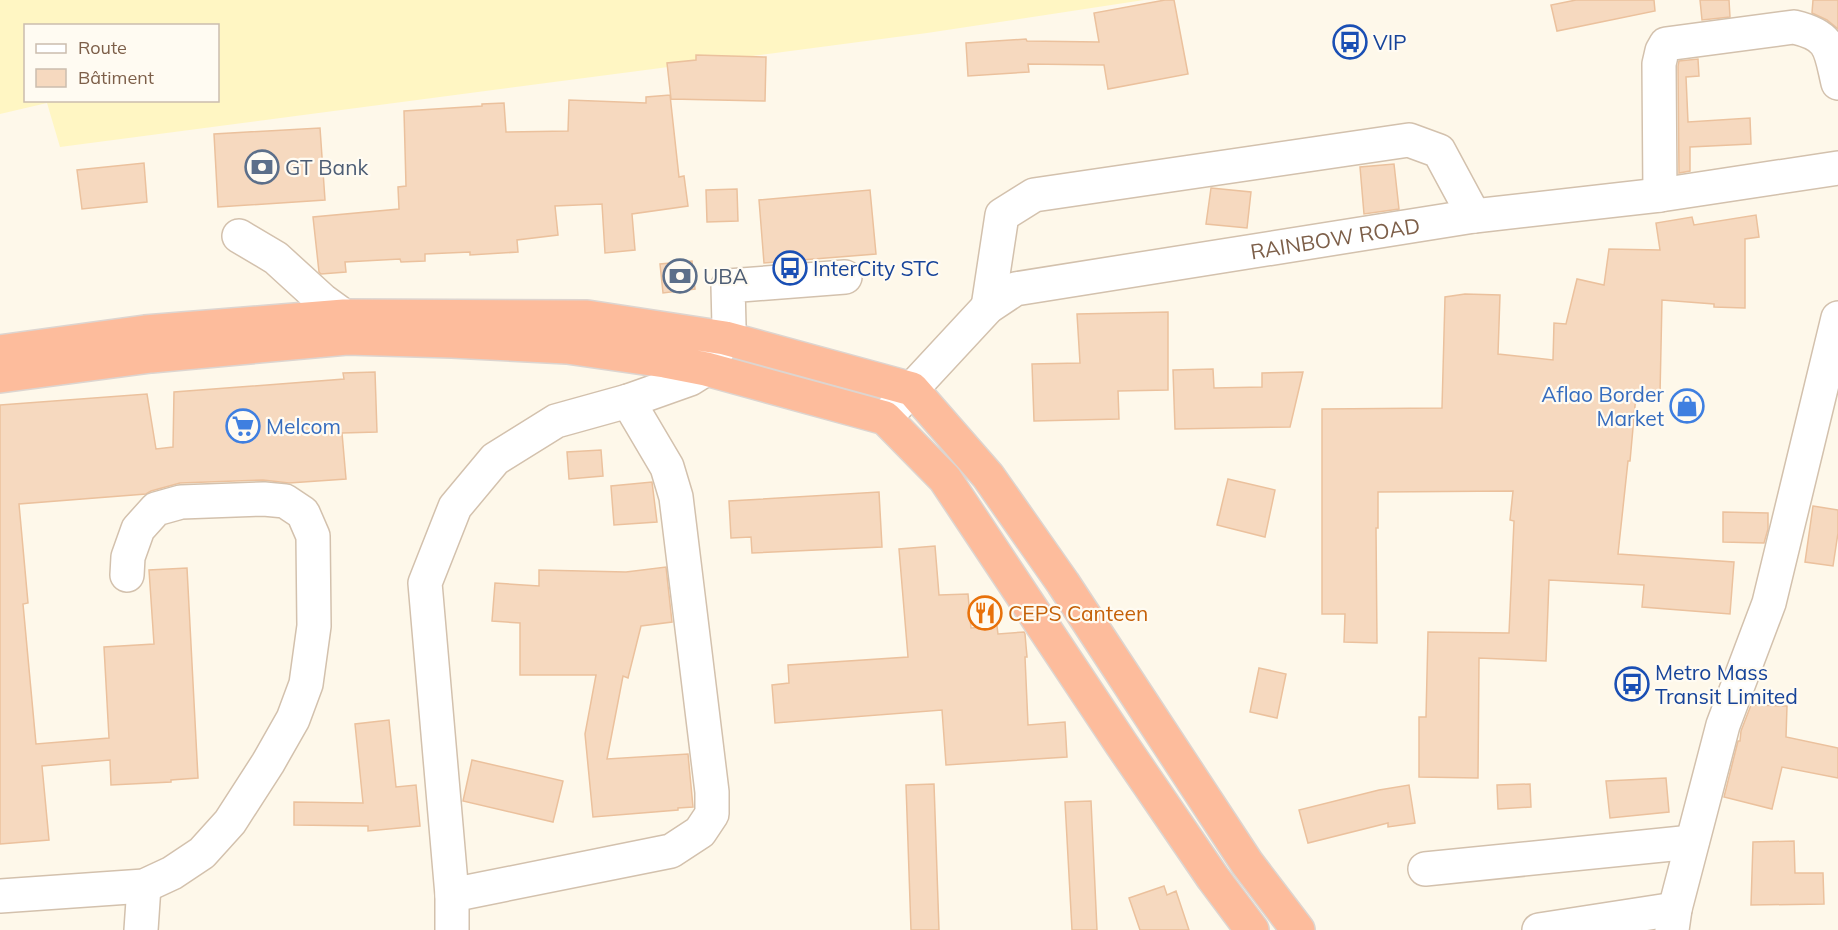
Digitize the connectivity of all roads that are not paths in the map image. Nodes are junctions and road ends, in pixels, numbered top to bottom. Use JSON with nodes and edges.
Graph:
{"nodes":[{"id":1,"x":1838,"y":83,"type":"edge"},
{"id":2,"x":1838,"y":168,"type":"edge"},
{"id":3,"x":1660,"y":195,"type":"junction"},
{"id":4,"x":1474,"y":216,"type":"junction"},
{"id":5,"x":239,"y":236,"type":"dead end"},
{"id":6,"x":845,"y":277,"type":"dead end"},
{"id":7,"x":988,"y":307,"type":"junction"},
{"id":8,"x":344,"y":316,"type":"junction"},
{"id":9,"x":1838,"y":318,"type":"edge"},
{"id":10,"x":725,"y":338,"type":"junction"},
{"id":11,"x":0,"y":352,"type":"edge"},
{"id":12,"x":706,"y":369,"type":"junction"},
{"id":13,"x":0,"y":376,"type":"edge"},
{"id":14,"x":912,"y":389,"type":"junction"},
{"id":15,"x":628,"y":401,"type":"junction"},
{"id":16,"x":885,"y":418,"type":"junction"},
{"id":17,"x":127,"y":575,"type":"dead end"},
{"id":18,"x":1692,"y":842,"type":"junction"},
{"id":19,"x":1425,"y":869,"type":"dead end"},
{"id":20,"x":144,"y":886,"type":"junction"},
{"id":21,"x":452,"y":895,"type":"junction"},
{"id":22,"x":0,"y":896,"type":"edge"},
{"id":23,"x":1674,"y":920,"type":"edge"},
{"id":24,"x":141,"y":930,"type":"edge"},
{"id":25,"x":452,"y":930,"type":"edge"},
{"id":26,"x":1252,"y":930,"type":"edge"},
{"id":27,"x":1298,"y":930,"type":"edge"},
{"id":28,"x":1539,"y":930,"type":"edge"}],
"edges":[{"from":1,"to":3,"type":"street"},
{"from":2,"to":3,"type":"street","name":"RAINBOW ROAD"},
{"from":3,"to":4,"type":"street","name":"RAINBOW ROAD"},
{"from":4,"to":7,"type":"street","name":"RAINBOW ROAD"},
{"from":4,"to":7,"type":"street"},
{"from":5,"to":8,"type":"street"},
{"from":6,"to":10,"type":"street"},
{"from":7,"to":14,"type":"street","name":"RAINBOW ROAD"},
{"from":8,"to":10,"type":"highway"},
{"from":8,"to":11,"type":"highway"},
{"from":9,"to":18,"type":"street"},
{"from":10,"to":12,"type":"street"},
{"from":10,"to":14,"type":"highway"},
{"from":12,"to":13,"type":"highway"},
{"from":12,"to":15,"type":"street"},
{"from":12,"to":16,"type":"highway"},
{"from":14,"to":16,"type":"street","name":"RAINBOW ROAD"},
{"from":14,"to":27,"type":"highway"},
{"from":15,"to":21,"type":"street"},
{"from":15,"to":21,"type":"street"},
{"from":16,"to":26,"type":"highway"},
{"from":17,"to":20,"type":"street"},
{"from":18,"to":19,"type":"street"},
{"from":18,"to":23,"type":"street"},
{"from":20,"to":22,"type":"street"},
{"from":20,"to":24,"type":"street"},
{"from":21,"to":25,"type":"street"},
{"from":23,"to":28,"type":"street"}]}
